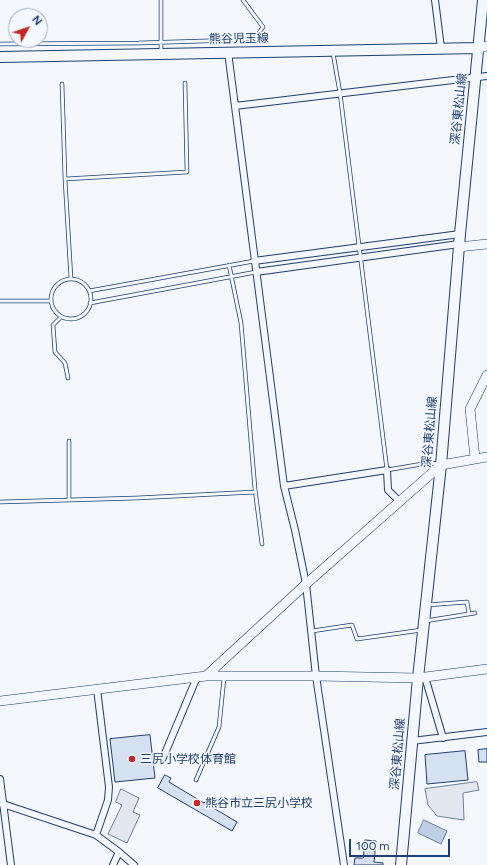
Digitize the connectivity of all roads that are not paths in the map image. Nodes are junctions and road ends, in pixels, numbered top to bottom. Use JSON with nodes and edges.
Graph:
{"nodes":[{"id":1,"x":161,"y":0,"type":"edge"},
{"id":2,"x":243,"y":0,"type":"edge"},
{"id":3,"x":435,"y":0,"type":"edge"},
{"id":4,"x":483,"y":0,"type":"edge"},
{"id":5,"x":161,"y":42,"type":"junction"},
{"id":6,"x":0,"y":44,"type":"edge"},
{"id":7,"x":482,"y":47,"type":"edge"},
{"id":8,"x":441,"y":48,"type":"junction"},
{"id":9,"x":333,"y":50,"type":"junction"},
{"id":10,"x":228,"y":52,"type":"junction"},
{"id":11,"x":161,"y":53,"type":"junction"},
{"id":12,"x":0,"y":57,"type":"edge"},
{"id":13,"x":487,"y":76,"type":"edge"},
{"id":14,"x":475,"y":77,"type":"junction"},
{"id":15,"x":185,"y":83,"type":"dead end"},
{"id":16,"x":62,"y":84,"type":"dead end"},
{"id":17,"x":340,"y":93,"type":"junction"},
{"id":18,"x":235,"y":106,"type":"junction"},
{"id":19,"x":64,"y":179,"type":"junction"},
{"id":20,"x":459,"y":242,"type":"junction"},
{"id":21,"x":487,"y":244,"type":"edge"},
{"id":22,"x":358,"y":248,"type":"junction"},
{"id":23,"x":360,"y":258,"type":"junction"},
{"id":24,"x":254,"y":261,"type":"junction"},
{"id":25,"x":228,"y":265,"type":"junction"},
{"id":26,"x":256,"y":272,"type":"junction"},
{"id":27,"x":231,"y":276,"type":"junction"},
{"id":28,"x":71,"y":279,"type":"junction"},
{"id":29,"x":88,"y":290,"type":"junction"},
{"id":30,"x":0,"y":301,"type":"edge"},
{"id":31,"x":51,"y":301,"type":"junction"},
{"id":32,"x":90,"y":303,"type":"junction"},
{"id":33,"x":61,"y":317,"type":"junction"},
{"id":34,"x":487,"y":375,"type":"edge"},
{"id":35,"x":68,"y":378,"type":"dead end"},
{"id":36,"x":69,"y":442,"type":"dead end"},
{"id":37,"x":487,"y":457,"type":"edge"},
{"id":38,"x":476,"y":458,"type":"junction"},
{"id":39,"x":441,"y":465,"type":"junction"},
{"id":40,"x":387,"y":470,"type":"junction"},
{"id":41,"x":284,"y":486,"type":"junction"},
{"id":42,"x":256,"y":492,"type":"junction"},
{"id":43,"x":69,"y":500,"type":"junction"},
{"id":44,"x":0,"y":502,"type":"edge"},
{"id":45,"x":400,"y":502,"type":"junction"},
{"id":46,"x":262,"y":544,"type":"dead end"},
{"id":47,"x":306,"y":584,"type":"junction"},
{"id":48,"x":426,"y":605,"type":"junction"},
{"id":49,"x":475,"y":613,"type":"dead end"},
{"id":50,"x":469,"y":614,"type":"junction"},
{"id":51,"x":424,"y":626,"type":"junction"},
{"id":52,"x":312,"y":631,"type":"junction"},
{"id":53,"x":487,"y":669,"type":"edge"},
{"id":54,"x":225,"y":676,"type":"junction"},
{"id":55,"x":316,"y":676,"type":"junction"},
{"id":56,"x":202,"y":677,"type":"junction"},
{"id":57,"x":422,"y":678,"type":"junction"},
{"id":58,"x":97,"y":689,"type":"junction"},
{"id":59,"x":0,"y":701,"type":"edge"},
{"id":60,"x":487,"y":732,"type":"edge"},
{"id":61,"x":443,"y":738,"type":"junction"},
{"id":62,"x":412,"y":741,"type":"junction"},
{"id":63,"x":163,"y":758,"type":"dead end"},
{"id":64,"x":0,"y":779,"type":"edge"},
{"id":65,"x":196,"y":780,"type":"dead end"},
{"id":66,"x":2,"y":804,"type":"edge"},
{"id":67,"x":96,"y":835,"type":"junction"},
{"id":68,"x":119,"y":852,"type":"junction"},
{"id":69,"x":11,"y":865,"type":"edge"},
{"id":70,"x":113,"y":865,"type":"edge"},
{"id":71,"x":134,"y":865,"type":"edge"},
{"id":72,"x":344,"y":865,"type":"edge"},
{"id":73,"x":401,"y":865,"type":"edge"}],
"edges":[{"from":1,"to":5,"type":"lane"},
{"from":2,"to":5,"type":"lane"},
{"from":3,"to":8,"type":"street"},
{"from":4,"to":7,"type":"main road","name":"深谷東松山線"},
{"from":5,"to":6,"type":"lane"},
{"from":5,"to":11,"type":"lane"},
{"from":7,"to":8,"type":"main road","name":"熊谷児玉線"},
{"from":7,"to":14,"type":"main road","name":"深谷東松山線"},
{"from":8,"to":9,"type":"main road","name":"熊谷児玉線"},
{"from":9,"to":10,"type":"main road","name":"熊谷児玉線"},
{"from":9,"to":17,"type":"lane"},
{"from":10,"to":11,"type":"main road","name":"熊谷児玉線"},
{"from":10,"to":18,"type":"street"},
{"from":11,"to":12,"type":"main road","name":"熊谷児玉線"},
{"from":13,"to":14,"type":"street"},
{"from":14,"to":17,"type":"street"},
{"from":14,"to":20,"type":"main road","name":"深谷東松山線"},
{"from":15,"to":19,"type":"lane"},
{"from":16,"to":19,"type":"lane"},
{"from":17,"to":18,"type":"street"},
{"from":17,"to":22,"type":"lane"},
{"from":18,"to":24,"type":"street"},
{"from":19,"to":28,"type":"lane"},
{"from":20,"to":21,"type":"street"},
{"from":20,"to":22,"type":"street"},
{"from":20,"to":23,"type":"street"},
{"from":20,"to":39,"type":"main road","name":"深谷東松山線"},
{"from":22,"to":23,"type":"lane"},
{"from":22,"to":24,"type":"street"},
{"from":23,"to":26,"type":"street"},
{"from":23,"to":40,"type":"lane"},
{"from":24,"to":25,"type":"lane"},
{"from":24,"to":26,"type":"street"},
{"from":25,"to":27,"type":"lane"},
{"from":25,"to":29,"type":"lane"},
{"from":26,"to":27,"type":"lane"},
{"from":26,"to":41,"type":"street"},
{"from":27,"to":32,"type":"lane"},
{"from":27,"to":42,"type":"lane"},
{"from":28,"to":29,"type":"lane"},
{"from":28,"to":31,"type":"lane"},
{"from":29,"to":32,"type":"lane"},
{"from":30,"to":31,"type":"lane"},
{"from":31,"to":33,"type":"lane"},
{"from":32,"to":33,"type":"lane"},
{"from":33,"to":35,"type":"lane"},
{"from":34,"to":38,"type":"street"},
{"from":36,"to":43,"type":"lane"},
{"from":37,"to":38,"type":"street"},
{"from":38,"to":39,"type":"street"},
{"from":39,"to":40,"type":"lane"},
{"from":39,"to":45,"type":"street"},
{"from":39,"to":48,"type":"main road","name":"深谷東松山線"},
{"from":40,"to":41,"type":"street"},
{"from":40,"to":45,"type":"street"},
{"from":41,"to":47,"type":"street"},
{"from":42,"to":43,"type":"lane"},
{"from":42,"to":46,"type":"lane"},
{"from":43,"to":44,"type":"lane"},
{"from":45,"to":47,"type":"street"},
{"from":47,"to":52,"type":"street"},
{"from":47,"to":56,"type":"street"},
{"from":48,"to":50,"type":"lane"},
{"from":48,"to":51,"type":"main road","name":"深谷東松山線"},
{"from":49,"to":50,"type":"lane"},
{"from":50,"to":51,"type":"lane"},
{"from":51,"to":52,"type":"lane"},
{"from":51,"to":57,"type":"main road","name":"深谷東松山線"},
{"from":52,"to":55,"type":"street"},
{"from":53,"to":57,"type":"street"},
{"from":54,"to":55,"type":"street"},
{"from":54,"to":56,"type":"street"},
{"from":54,"to":65,"type":"lane"},
{"from":55,"to":57,"type":"street"},
{"from":55,"to":72,"type":"street"},
{"from":56,"to":58,"type":"street"},
{"from":56,"to":63,"type":"street"},
{"from":57,"to":61,"type":"street"},
{"from":57,"to":62,"type":"main road","name":"深谷東松山線"},
{"from":58,"to":59,"type":"street"},
{"from":58,"to":67,"type":"street"},
{"from":60,"to":61,"type":"street"},
{"from":61,"to":62,"type":"street"},
{"from":62,"to":73,"type":"main road","name":"深谷東松山線"},
{"from":64,"to":66,"type":"street"},
{"from":66,"to":67,"type":"street"},
{"from":66,"to":69,"type":"street"},
{"from":67,"to":68,"type":"street"},
{"from":68,"to":70,"type":"street"},
{"from":68,"to":71,"type":"street"}]}
